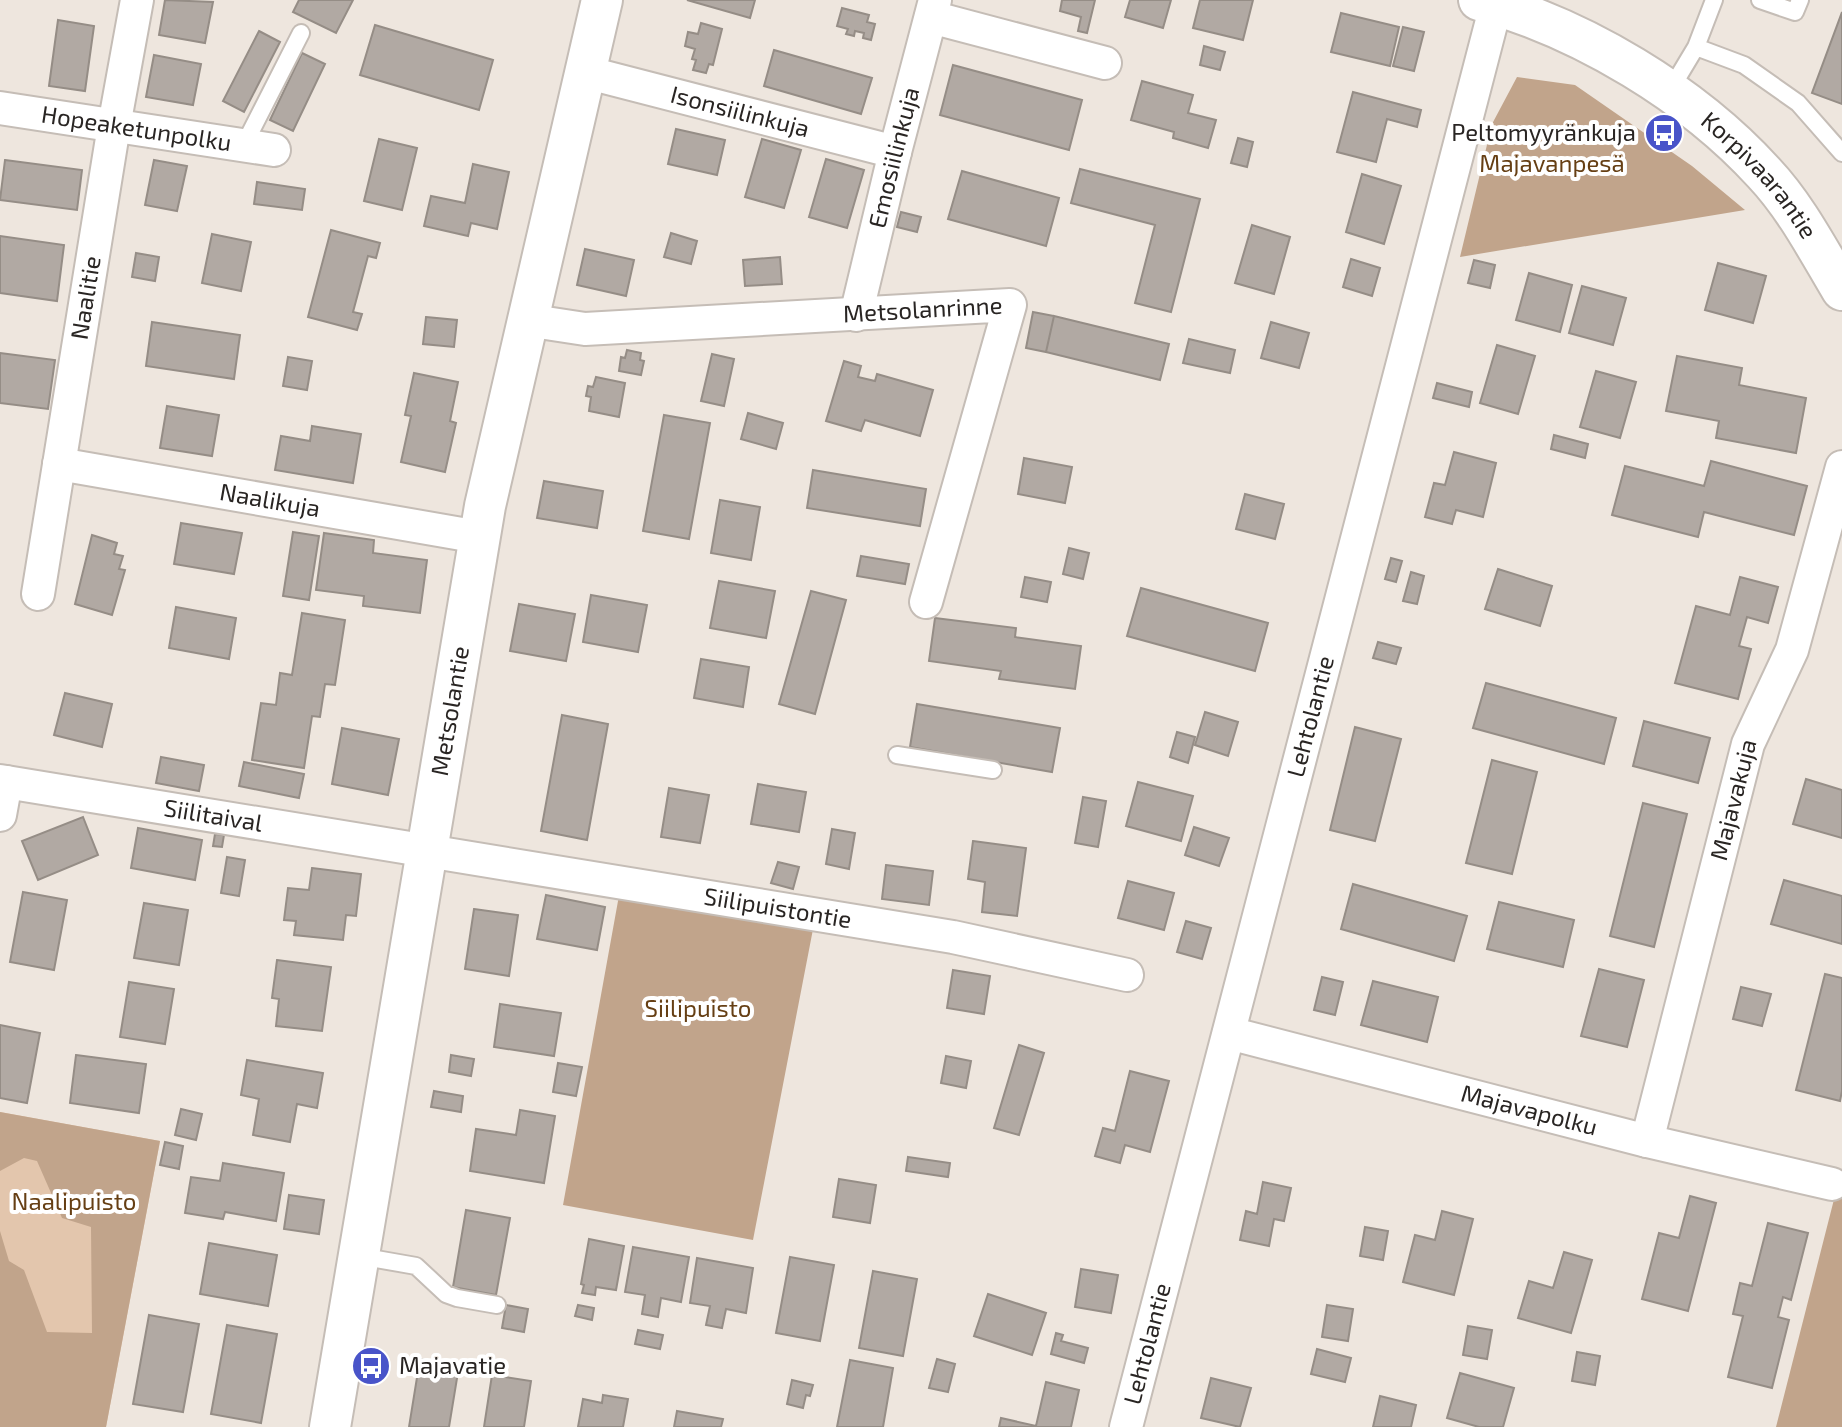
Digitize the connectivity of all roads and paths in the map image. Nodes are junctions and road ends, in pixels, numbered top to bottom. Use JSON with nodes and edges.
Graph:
{"nodes":[{"id":1,"x":137,"y":0,"type":"edge"},
{"id":2,"x":602,"y":0,"type":"edge"},
{"id":3,"x":1714,"y":0,"type":"edge"},
{"id":4,"x":1760,"y":0,"type":"edge"},
{"id":5,"x":1800,"y":0,"type":"edge"},
{"id":6,"x":1488,"y":2,"type":"edge"},
{"id":7,"x":933,"y":8,"type":"edge"},
{"id":8,"x":301,"y":33,"type":"dead end"},
{"id":9,"x":1696,"y":47,"type":"junction"},
{"id":10,"x":1105,"y":63,"type":"dead end"},
{"id":11,"x":585,"y":72,"type":"junction"},
{"id":12,"x":1669,"y":92,"type":"junction"},
{"id":13,"x":0,"y":108,"type":"edge"},
{"id":14,"x":114,"y":126,"type":"junction"},
{"id":15,"x":259,"y":147,"type":"joint"},
{"id":16,"x":895,"y":152,"type":"junction"},
{"id":17,"x":1842,"y":153,"type":"edge"},
{"id":18,"x":1842,"y":290,"type":"edge"},
{"id":19,"x":856,"y":315,"type":"junction"},
{"id":20,"x":526,"y":320,"type":"junction"},
{"id":21,"x":59,"y":464,"type":"junction"},
{"id":22,"x":1842,"y":467,"type":"edge"},
{"id":23,"x":479,"y":537,"type":"junction"},
{"id":24,"x":38,"y":594,"type":"dead end"},
{"id":25,"x":926,"y":602,"type":"dead end"},
{"id":26,"x":897,"y":755,"type":"dead end"},
{"id":27,"x":993,"y":770,"type":"dead end"},
{"id":28,"x":3,"y":782,"type":"edge"},
{"id":29,"x":0,"y":815,"type":"edge"},
{"id":30,"x":426,"y":852,"type":"junction"},
{"id":31,"x":1127,"y":975,"type":"dead end"},
{"id":32,"x":1229,"y":1033,"type":"junction"},
{"id":33,"x":1647,"y":1141,"type":"junction"},
{"id":34,"x":1832,"y":1184,"type":"dead end"},
{"id":35,"x":357,"y":1255,"type":"junction"},
{"id":36,"x":497,"y":1305,"type":"dead end"},
{"id":37,"x":330,"y":1427,"type":"edge"},
{"id":38,"x":1126,"y":1427,"type":"edge"}],
"edges":[{"from":1,"to":14,"type":"street","name":"Naalitie"},
{"from":2,"to":11,"type":"street","name":"Metsolantie"},
{"from":3,"to":9,"type":"lane"},
{"from":4,"to":5,"type":"lane"},
{"from":6,"to":12,"type":"street","name":"Korpivaarantie"},
{"from":6,"to":32,"type":"street","name":"Lehtolantie"},
{"from":7,"to":10,"type":"street"},
{"from":7,"to":16,"type":"street","name":"Emosiilinkuja"},
{"from":8,"to":15,"type":"lane"},
{"from":9,"to":12,"type":"lane"},
{"from":9,"to":17,"type":"lane"},
{"from":11,"to":16,"type":"street","name":"Isonsiilinkuja"},
{"from":11,"to":20,"type":"street","name":"Metsolantie"},
{"from":12,"to":18,"type":"street","name":"Korpivaarantie"},
{"from":13,"to":14,"type":"street","name":"Hopeaketunpolku"},
{"from":14,"to":15,"type":"street","name":"Hopeaketunpolku"},
{"from":14,"to":21,"type":"street","name":"Naalitie"},
{"from":16,"to":19,"type":"street","name":"Emosiilinkuja"},
{"from":19,"to":20,"type":"street","name":"Metsolanrinne"},
{"from":19,"to":25,"type":"street","name":"Metsolanrinne"},
{"from":20,"to":23,"type":"street","name":"Metsolantie"},
{"from":21,"to":23,"type":"street","name":"Naalikuja"},
{"from":21,"to":24,"type":"street","name":"Naalitie"},
{"from":22,"to":33,"type":"street","name":"Majavakuja"},
{"from":23,"to":30,"type":"street","name":"Metsolantie"},
{"from":26,"to":27,"type":"lane"},
{"from":28,"to":29,"type":"street"},
{"from":28,"to":30,"type":"street","name":"Siilitaival"},
{"from":30,"to":31,"type":"street","name":"Siilipuistontie"},
{"from":30,"to":35,"type":"street","name":"Metsolantie"},
{"from":32,"to":33,"type":"street","name":"Majavapolku"},
{"from":32,"to":38,"type":"street","name":"Lehtolantie"},
{"from":33,"to":34,"type":"street","name":"Majavapolku"},
{"from":35,"to":36,"type":"lane"},
{"from":35,"to":37,"type":"street","name":"Metsolantie"}]}
